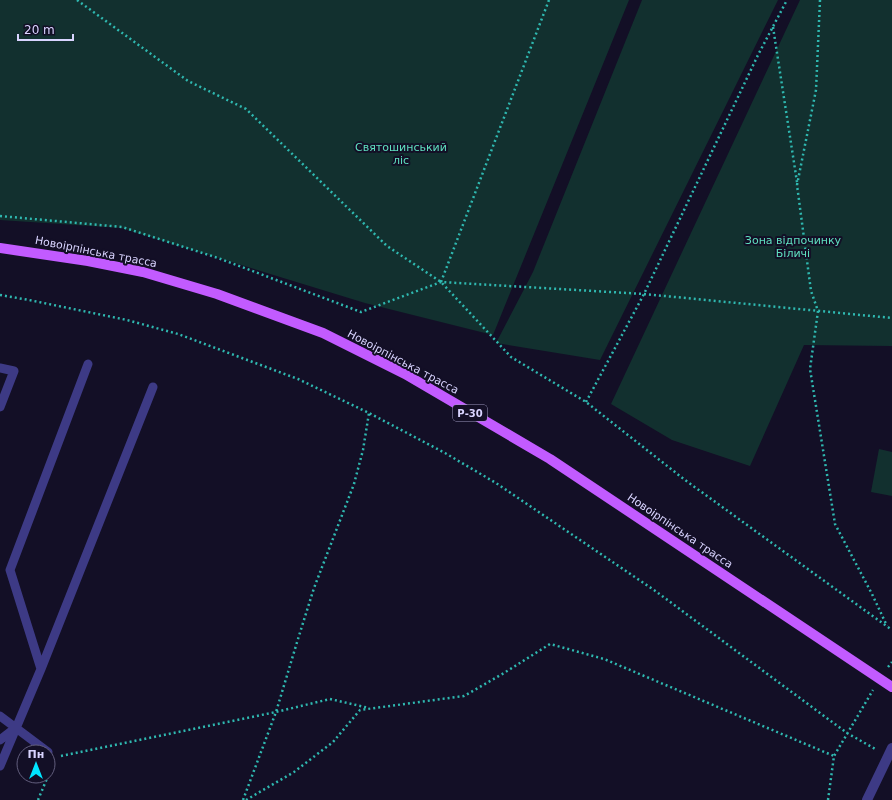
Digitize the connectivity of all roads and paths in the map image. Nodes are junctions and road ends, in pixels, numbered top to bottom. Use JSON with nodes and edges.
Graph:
{"nodes":[{"id":1,"x":77,"y":0,"type":"edge"},
{"id":2,"x":549,"y":0,"type":"edge"},
{"id":3,"x":787,"y":0,"type":"edge"},
{"id":4,"x":820,"y":0,"type":"edge"},
{"id":5,"x":773,"y":26,"type":"junction"},
{"id":6,"x":797,"y":185,"type":"junction"},
{"id":7,"x":0,"y":216,"type":"edge"},
{"id":8,"x":0,"y":248,"type":"edge"},
{"id":9,"x":441,"y":282,"type":"junction"},
{"id":10,"x":644,"y":294,"type":"junction"},
{"id":11,"x":0,"y":295,"type":"edge"},
{"id":12,"x":818,"y":311,"type":"junction"},
{"id":13,"x":892,"y":318,"type":"edge"},
{"id":14,"x":88,"y":364,"type":"dead end"},
{"id":15,"x":0,"y":368,"type":"edge"},
{"id":16,"x":152,"y":387,"type":"dead end"},
{"id":17,"x":586,"y":402,"type":"junction"},
{"id":18,"x":0,"y":407,"type":"edge"},
{"id":19,"x":369,"y":413,"type":"junction"},
{"id":20,"x":888,"y":627,"type":"junction"},
{"id":21,"x":892,"y":630,"type":"edge"},
{"id":22,"x":892,"y":662,"type":"edge"},
{"id":23,"x":41,"y":669,"type":"junction"},
{"id":24,"x":880,"y":678,"type":"junction"},
{"id":25,"x":892,"y":686,"type":"edge"},
{"id":26,"x":371,"y":708,"type":"junction"},
{"id":27,"x":276,"y":712,"type":"junction"},
{"id":28,"x":0,"y":716,"type":"edge"},
{"id":29,"x":15,"y":728,"type":"junction"},
{"id":30,"x":847,"y":733,"type":"junction"},
{"id":31,"x":0,"y":740,"type":"edge"},
{"id":32,"x":37,"y":744,"type":"edge"},
{"id":33,"x":890,"y":752,"type":"edge"},
{"id":34,"x":56,"y":753,"type":"edge"},
{"id":35,"x":834,"y":756,"type":"junction"},
{"id":36,"x":0,"y":766,"type":"edge"},
{"id":37,"x":45,"y":784,"type":"edge"},
{"id":38,"x":38,"y":800,"type":"edge"},
{"id":39,"x":245,"y":800,"type":"edge"},
{"id":40,"x":828,"y":800,"type":"edge"},
{"id":41,"x":867,"y":800,"type":"edge"}],
"edges":[{"from":1,"to":9,"type":"path"},
{"from":2,"to":9,"type":"path"},
{"from":3,"to":5,"type":"path"},
{"from":4,"to":6,"type":"path"},
{"from":5,"to":6,"type":"path"},
{"from":5,"to":10,"type":"path"},
{"from":6,"to":12,"type":"path"},
{"from":7,"to":9,"type":"path"},
{"from":8,"to":24,"type":"main road","name":"Новоірпінська трасса","number":"Р-30"},
{"from":9,"to":10,"type":"path"},
{"from":9,"to":17,"type":"path"},
{"from":10,"to":12,"type":"path"},
{"from":10,"to":17,"type":"path"},
{"from":11,"to":19,"type":"path"},
{"from":12,"to":13,"type":"path"},
{"from":12,"to":20,"type":"path"},
{"from":14,"to":23,"type":"lane"},
{"from":15,"to":18,"type":"lane"},
{"from":16,"to":23,"type":"lane"},
{"from":17,"to":20,"type":"path"},
{"from":19,"to":27,"type":"path"},
{"from":19,"to":30,"type":"path"},
{"from":20,"to":21,"type":"path"},
{"from":22,"to":24,"type":"path"},
{"from":23,"to":29,"type":"lane"},
{"from":24,"to":25,"type":"main road","name":"Новоірпінська трасса","number":"Р-30"},
{"from":24,"to":30,"type":"path"},
{"from":26,"to":27,"type":"path"},
{"from":26,"to":35,"type":"path"},
{"from":26,"to":39,"type":"path"},
{"from":27,"to":34,"type":"path"},
{"from":27,"to":39,"type":"path"},
{"from":28,"to":29,"type":"lane"},
{"from":29,"to":31,"type":"lane"},
{"from":29,"to":32,"type":"lane"},
{"from":29,"to":36,"type":"lane"},
{"from":30,"to":33,"type":"path"},
{"from":30,"to":35,"type":"path"},
{"from":33,"to":41,"type":"street"},
{"from":35,"to":40,"type":"path"},
{"from":37,"to":38,"type":"path"}]}
